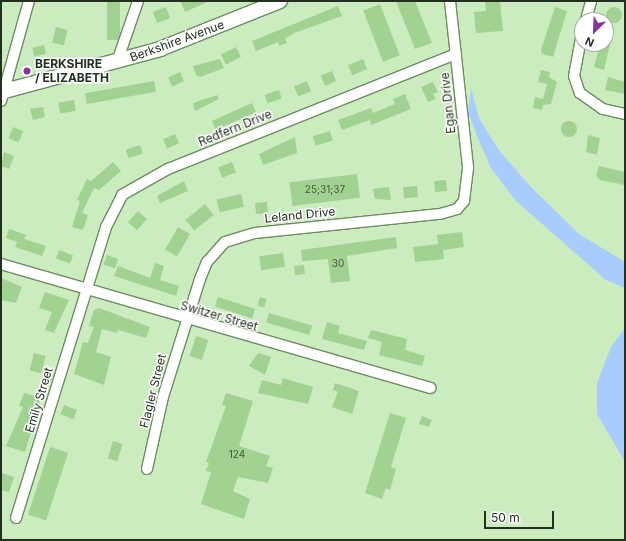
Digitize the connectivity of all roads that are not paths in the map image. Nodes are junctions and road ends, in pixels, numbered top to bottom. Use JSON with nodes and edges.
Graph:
{"nodes":[{"id":1,"x":29,"y":1,"type":"edge"},
{"id":2,"x":138,"y":1,"type":"edge"},
{"id":3,"x":280,"y":1,"type":"edge"},
{"id":4,"x":450,"y":1,"type":"edge"},
{"id":5,"x":591,"y":1,"type":"edge"},
{"id":6,"x":588,"y":12,"type":"edge"},
{"id":7,"x":578,"y":52,"type":"edge"},
{"id":8,"x":456,"y":54,"type":"junction"},
{"id":9,"x":117,"y":62,"type":"junction"},
{"id":10,"x":2,"y":95,"type":"edge"},
{"id":11,"x":625,"y":114,"type":"edge"},
{"id":12,"x":464,"y":201,"type":"joint"},
{"id":13,"x":1,"y":264,"type":"edge"},
{"id":14,"x":86,"y":289,"type":"junction"},
{"id":15,"x":186,"y":320,"type":"junction"},
{"id":16,"x":430,"y":388,"type":"dead end"},
{"id":17,"x":148,"y":469,"type":"dead end"},
{"id":18,"x":16,"y":518,"type":"dead end"}],
"edges":[{"from":1,"to":10,"type":"street"},
{"from":2,"to":9,"type":"street"},
{"from":3,"to":9,"type":"main road","name":"Berkshire Avenue"},
{"from":4,"to":8,"type":"street","name":"Egan Drive"},
{"from":5,"to":6,"type":"street"},
{"from":7,"to":11,"type":"street"},
{"from":8,"to":12,"type":"street","name":"Egan Drive"},
{"from":8,"to":14,"type":"street","name":"Redfern Drive"},
{"from":9,"to":10,"type":"main road","name":"Berkshire Avenue"},
{"from":12,"to":15,"type":"street","name":"Leland Drive"},
{"from":13,"to":14,"type":"street","name":"Switzer Street"},
{"from":14,"to":15,"type":"street","name":"Switzer Street"},
{"from":14,"to":18,"type":"street","name":"Emily Street"},
{"from":15,"to":16,"type":"street","name":"Switzer Street"},
{"from":15,"to":17,"type":"street","name":"Flagler Street"}]}
